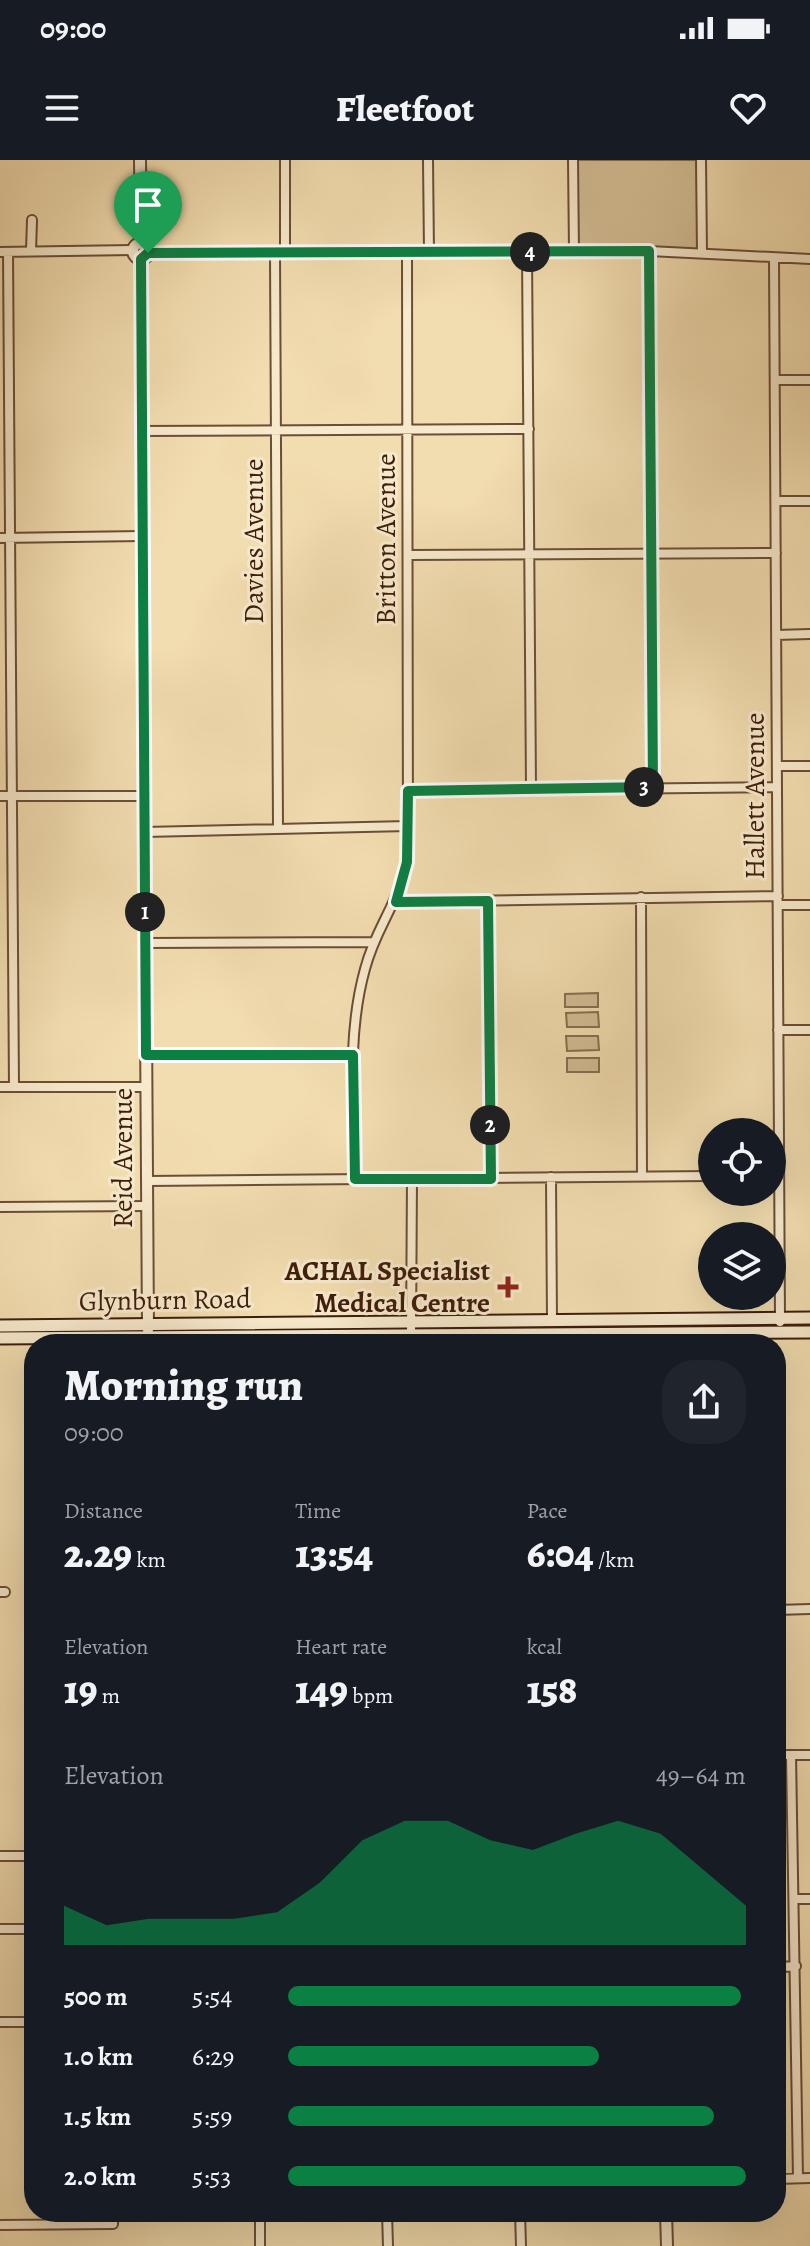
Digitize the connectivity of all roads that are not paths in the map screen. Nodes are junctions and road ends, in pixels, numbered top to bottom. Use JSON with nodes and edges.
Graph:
{"nodes":[{"id":1,"x":140,"y":160,"type":"edge"},
{"id":2,"x":285,"y":160,"type":"edge"},
{"id":3,"x":428,"y":160,"type":"edge"},
{"id":4,"x":573,"y":160,"type":"edge"},
{"id":5,"x":701,"y":160,"type":"edge"},
{"id":6,"x":32,"y":220,"type":"dead end"},
{"id":7,"x":31,"y":251,"type":"junction"},
{"id":8,"x":141,"y":251,"type":"junction"},
{"id":9,"x":574,"y":251,"type":"junction"},
{"id":10,"x":649,"y":251,"type":"junction"},
{"id":11,"x":4,"y":252,"type":"edge"},
{"id":12,"x":407,"y":252,"type":"junction"},
{"id":13,"x":429,"y":252,"type":"junction"},
{"id":14,"x":527,"y":252,"type":"junction"},
{"id":15,"x":285,"y":253,"type":"junction"},
{"id":16,"x":702,"y":253,"type":"junction"},
{"id":17,"x":275,"y":254,"type":"junction"},
{"id":18,"x":774,"y":259,"type":"junction"},
{"id":19,"x":810,"y":259,"type":"edge"},
{"id":20,"x":775,"y":380,"type":"junction"},
{"id":21,"x":810,"y":380,"type":"edge"},
{"id":22,"x":529,"y":429,"type":"junction"},
{"id":23,"x":141,"y":431,"type":"junction"},
{"id":24,"x":276,"y":431,"type":"junction"},
{"id":25,"x":407,"y":431,"type":"junction"},
{"id":26,"x":776,"y":501,"type":"junction"},
{"id":27,"x":810,"y":501,"type":"edge"},
{"id":28,"x":142,"y":536,"type":"junction"},
{"id":29,"x":5,"y":538,"type":"edge"},
{"id":30,"x":652,"y":553,"type":"junction"},
{"id":31,"x":776,"y":553,"type":"junction"},
{"id":32,"x":408,"y":555,"type":"junction"},
{"id":33,"x":529,"y":555,"type":"junction"},
{"id":34,"x":810,"y":634,"type":"edge"},
{"id":35,"x":776,"y":635,"type":"junction"},
{"id":36,"x":777,"y":766,"type":"junction"},
{"id":37,"x":810,"y":766,"type":"edge"},
{"id":38,"x":653,"y":787,"type":"junction"},
{"id":39,"x":777,"y":787,"type":"junction"},
{"id":40,"x":531,"y":789,"type":"junction"},
{"id":41,"x":408,"y":791,"type":"junction"},
{"id":42,"x":0,"y":796,"type":"edge"},
{"id":43,"x":12,"y":796,"type":"junction"},
{"id":44,"x":144,"y":796,"type":"junction"},
{"id":45,"x":408,"y":826,"type":"junction"},
{"id":46,"x":278,"y":828,"type":"junction"},
{"id":47,"x":144,"y":832,"type":"junction"},
{"id":48,"x":641,"y":897,"type":"junction"},
{"id":49,"x":488,"y":901,"type":"junction"},
{"id":50,"x":778,"y":901,"type":"junction"},
{"id":51,"x":396,"y":902,"type":"junction"},
{"id":52,"x":810,"y":905,"type":"edge"},
{"id":53,"x":374,"y":942,"type":"junction"},
{"id":54,"x":146,"y":943,"type":"junction"},
{"id":55,"x":778,"y":1030,"type":"junction"},
{"id":56,"x":810,"y":1030,"type":"edge"},
{"id":57,"x":146,"y":1055,"type":"junction"},
{"id":58,"x":353,"y":1055,"type":"junction"},
{"id":59,"x":0,"y":1087,"type":"edge"},
{"id":60,"x":14,"y":1087,"type":"junction"},
{"id":61,"x":146,"y":1087,"type":"junction"},
{"id":62,"x":776,"y":1118,"type":"edge"},
{"id":63,"x":642,"y":1176,"type":"junction"},
{"id":64,"x":698,"y":1176,"type":"edge"},
{"id":65,"x":551,"y":1177,"type":"junction"},
{"id":66,"x":355,"y":1179,"type":"junction"},
{"id":67,"x":412,"y":1179,"type":"junction"},
{"id":68,"x":491,"y":1179,"type":"junction"},
{"id":69,"x":147,"y":1181,"type":"junction"},
{"id":70,"x":147,"y":1206,"type":"junction"},
{"id":71,"x":776,"y":1206,"type":"edge"},
{"id":72,"x":0,"y":1207,"type":"edge"},
{"id":73,"x":810,"y":1318,"type":"edge"},
{"id":74,"x":656,"y":1319,"type":"junction"},
{"id":75,"x":780,"y":1319,"type":"junction"},
{"id":76,"x":411,"y":1321,"type":"junction"},
{"id":77,"x":552,"y":1321,"type":"junction"},
{"id":78,"x":377,"y":1322,"type":"junction"},
{"id":79,"x":243,"y":1323,"type":"junction"},
{"id":80,"x":0,"y":1326,"type":"edge"},
{"id":81,"x":148,"y":1330,"type":"junction"},
{"id":82,"x":810,"y":1332,"type":"edge"},
{"id":83,"x":780,"y":1333,"type":"junction"},
{"id":84,"x":105,"y":1334,"type":"edge"},
{"id":85,"x":124,"y":1334,"type":"edge"},
{"id":86,"x":186,"y":1334,"type":"edge"},
{"id":87,"x":243,"y":1334,"type":"edge"},
{"id":88,"x":378,"y":1334,"type":"edge"},
{"id":89,"x":411,"y":1334,"type":"edge"},
{"id":90,"x":656,"y":1334,"type":"edge"},
{"id":91,"x":759,"y":1334,"type":"edge"},
{"id":92,"x":24,"y":1337,"type":"edge"},
{"id":93,"x":0,"y":1338,"type":"edge"},
{"id":94,"x":810,"y":1609,"type":"edge"},
{"id":95,"x":786,"y":1610,"type":"edge"},
{"id":96,"x":786,"y":1755,"type":"edge"},
{"id":97,"x":791,"y":1755,"type":"junction"},
{"id":98,"x":810,"y":1755,"type":"edge"},
{"id":99,"x":0,"y":1856,"type":"edge"},
{"id":100,"x":24,"y":1856,"type":"edge"},
{"id":101,"x":794,"y":1899,"type":"junction"},
{"id":102,"x":810,"y":1899,"type":"edge"},
{"id":103,"x":0,"y":1929,"type":"edge"},
{"id":104,"x":24,"y":1929,"type":"edge"},
{"id":105,"x":786,"y":1966,"type":"edge"},
{"id":106,"x":796,"y":1966,"type":"junction"},
{"id":107,"x":0,"y":2022,"type":"edge"},
{"id":108,"x":24,"y":2022,"type":"edge"},
{"id":109,"x":798,"y":2037,"type":"junction"},
{"id":110,"x":810,"y":2037,"type":"edge"},
{"id":111,"x":798,"y":2178,"type":"junction"},
{"id":112,"x":810,"y":2178,"type":"edge"},
{"id":113,"x":786,"y":2179,"type":"edge"},
{"id":114,"x":113,"y":2222,"type":"edge"},
{"id":115,"x":260,"y":2222,"type":"edge"},
{"id":116,"x":387,"y":2222,"type":"edge"},
{"id":117,"x":520,"y":2222,"type":"edge"},
{"id":118,"x":666,"y":2222,"type":"edge"},
{"id":119,"x":0,"y":2225,"type":"edge"},
{"id":120,"x":260,"y":2246,"type":"edge"},
{"id":121,"x":388,"y":2246,"type":"edge"},
{"id":122,"x":521,"y":2246,"type":"edge"},
{"id":123,"x":667,"y":2246,"type":"edge"}],
"edges":[{"from":1,"to":8,"type":"street","name":"Reid Avenue"},
{"from":2,"to":15,"type":"street"},
{"from":3,"to":13,"type":"street"},
{"from":4,"to":9,"type":"street"},
{"from":5,"to":16,"type":"street"},
{"from":6,"to":7,"type":"street"},
{"from":7,"to":8,"type":"street"},
{"from":7,"to":11,"type":"street"},
{"from":8,"to":17,"type":"street"},
{"from":8,"to":23,"type":"street","name":"Reid Avenue"},
{"from":9,"to":10,"type":"street"},
{"from":9,"to":14,"type":"street"},
{"from":10,"to":16,"type":"street"},
{"from":10,"to":30,"type":"street"},
{"from":11,"to":29,"type":"street"},
{"from":12,"to":13,"type":"street"},
{"from":12,"to":15,"type":"street"},
{"from":12,"to":25,"type":"street","name":"Britton Avenue"},
{"from":13,"to":14,"type":"street"},
{"from":14,"to":22,"type":"street"},
{"from":15,"to":17,"type":"street"},
{"from":16,"to":18,"type":"street"},
{"from":17,"to":24,"type":"street","name":"Davies Avenue"},
{"from":18,"to":19,"type":"street"},
{"from":18,"to":20,"type":"street","name":"Hallett Avenue"},
{"from":20,"to":21,"type":"street"},
{"from":20,"to":26,"type":"street","name":"Hallett Avenue"},
{"from":22,"to":25,"type":"street"},
{"from":22,"to":33,"type":"street"},
{"from":23,"to":24,"type":"street"},
{"from":23,"to":28,"type":"street","name":"Reid Avenue"},
{"from":24,"to":25,"type":"street"},
{"from":24,"to":46,"type":"street","name":"Davies Avenue"},
{"from":25,"to":32,"type":"street","name":"Britton Avenue"},
{"from":26,"to":27,"type":"street"},
{"from":26,"to":31,"type":"street","name":"Hallett Avenue"},
{"from":28,"to":29,"type":"street"},
{"from":28,"to":44,"type":"street","name":"Reid Avenue"},
{"from":29,"to":43,"type":"street"},
{"from":30,"to":31,"type":"street"},
{"from":30,"to":33,"type":"street"},
{"from":30,"to":38,"type":"street"},
{"from":31,"to":35,"type":"street","name":"Hallett Avenue"},
{"from":32,"to":33,"type":"street"},
{"from":32,"to":41,"type":"street","name":"Britton Avenue"},
{"from":33,"to":40,"type":"street"},
{"from":34,"to":35,"type":"street"},
{"from":35,"to":36,"type":"street","name":"Hallett Avenue"},
{"from":36,"to":37,"type":"street"},
{"from":36,"to":39,"type":"street","name":"Hallett Avenue"},
{"from":38,"to":39,"type":"street"},
{"from":38,"to":40,"type":"street"},
{"from":39,"to":50,"type":"street","name":"Hallett Avenue"},
{"from":40,"to":41,"type":"street"},
{"from":41,"to":45,"type":"street","name":"Britton Avenue"},
{"from":42,"to":43,"type":"street"},
{"from":43,"to":44,"type":"street"},
{"from":43,"to":60,"type":"street"},
{"from":44,"to":47,"type":"street","name":"Reid Avenue"},
{"from":45,"to":46,"type":"street"},
{"from":45,"to":51,"type":"street","name":"Britton Avenue"},
{"from":46,"to":47,"type":"street"},
{"from":47,"to":54,"type":"street","name":"Reid Avenue"},
{"from":48,"to":49,"type":"street"},
{"from":48,"to":50,"type":"street"},
{"from":48,"to":63,"type":"street"},
{"from":49,"to":51,"type":"street"},
{"from":49,"to":68,"type":"street"},
{"from":50,"to":52,"type":"street"},
{"from":50,"to":55,"type":"street","name":"Hallett Avenue"},
{"from":51,"to":53,"type":"street","name":"Britton Avenue"},
{"from":53,"to":54,"type":"street"},
{"from":53,"to":58,"type":"street","name":"Britton Avenue"},
{"from":54,"to":57,"type":"street","name":"Reid Avenue"},
{"from":55,"to":56,"type":"street"},
{"from":55,"to":62,"type":"street","name":"Hallett Avenue"},
{"from":57,"to":58,"type":"street"},
{"from":57,"to":61,"type":"street","name":"Reid Avenue"},
{"from":58,"to":66,"type":"street","name":"Britton Avenue"},
{"from":59,"to":60,"type":"street"},
{"from":60,"to":61,"type":"street"},
{"from":61,"to":69,"type":"street","name":"Reid Avenue"},
{"from":63,"to":64,"type":"street"},
{"from":63,"to":65,"type":"street"},
{"from":65,"to":68,"type":"street"},
{"from":65,"to":77,"type":"street"},
{"from":66,"to":67,"type":"street"},
{"from":66,"to":69,"type":"street"},
{"from":67,"to":68,"type":"street"},
{"from":67,"to":76,"type":"street"},
{"from":69,"to":70,"type":"street","name":"Reid Avenue"},
{"from":70,"to":72,"type":"street"},
{"from":70,"to":81,"type":"street","name":"Reid Avenue"},
{"from":71,"to":75,"type":"street","name":"Hallett Avenue"},
{"from":73,"to":75,"type":"main road","name":"Glynburn Road"},
{"from":74,"to":75,"type":"main road","name":"Glynburn Road"},
{"from":74,"to":77,"type":"main road","name":"Glynburn Road"},
{"from":74,"to":90,"type":"street"},
{"from":75,"to":83,"type":"street","name":"Hallett Avenue"},
{"from":76,"to":77,"type":"main road","name":"Glynburn Road"},
{"from":76,"to":78,"type":"main road","name":"Glynburn Road"},
{"from":76,"to":89,"type":"street"},
{"from":78,"to":79,"type":"main road","name":"Glynburn Road"},
{"from":78,"to":88,"type":"street"},
{"from":79,"to":81,"type":"main road","name":"Glynburn Road"},
{"from":79,"to":87,"type":"street"},
{"from":80,"to":84,"type":"main road","name":"Glynburn Road"},
{"from":81,"to":85,"type":"main road","name":"Glynburn Road"},
{"from":81,"to":86,"type":"main road","name":"Glynburn Road"},
{"from":82,"to":83,"type":"main road","name":"Glynburn Road"},
{"from":83,"to":91,"type":"main road","name":"Glynburn Road"},
{"from":92,"to":93,"type":"main road","name":"Glynburn Road"},
{"from":94,"to":95,"type":"street"},
{"from":96,"to":97,"type":"street"},
{"from":97,"to":98,"type":"street"},
{"from":97,"to":101,"type":"street"},
{"from":99,"to":100,"type":"street"},
{"from":101,"to":102,"type":"street"},
{"from":101,"to":106,"type":"street"},
{"from":103,"to":104,"type":"street"},
{"from":105,"to":106,"type":"street"},
{"from":106,"to":109,"type":"street"},
{"from":107,"to":108,"type":"street"},
{"from":109,"to":110,"type":"street"},
{"from":109,"to":111,"type":"street"},
{"from":111,"to":112,"type":"street"},
{"from":111,"to":113,"type":"street"},
{"from":114,"to":119,"type":"street"},
{"from":115,"to":120,"type":"street"},
{"from":116,"to":121,"type":"street"},
{"from":117,"to":122,"type":"street"},
{"from":118,"to":123,"type":"street"}]}
